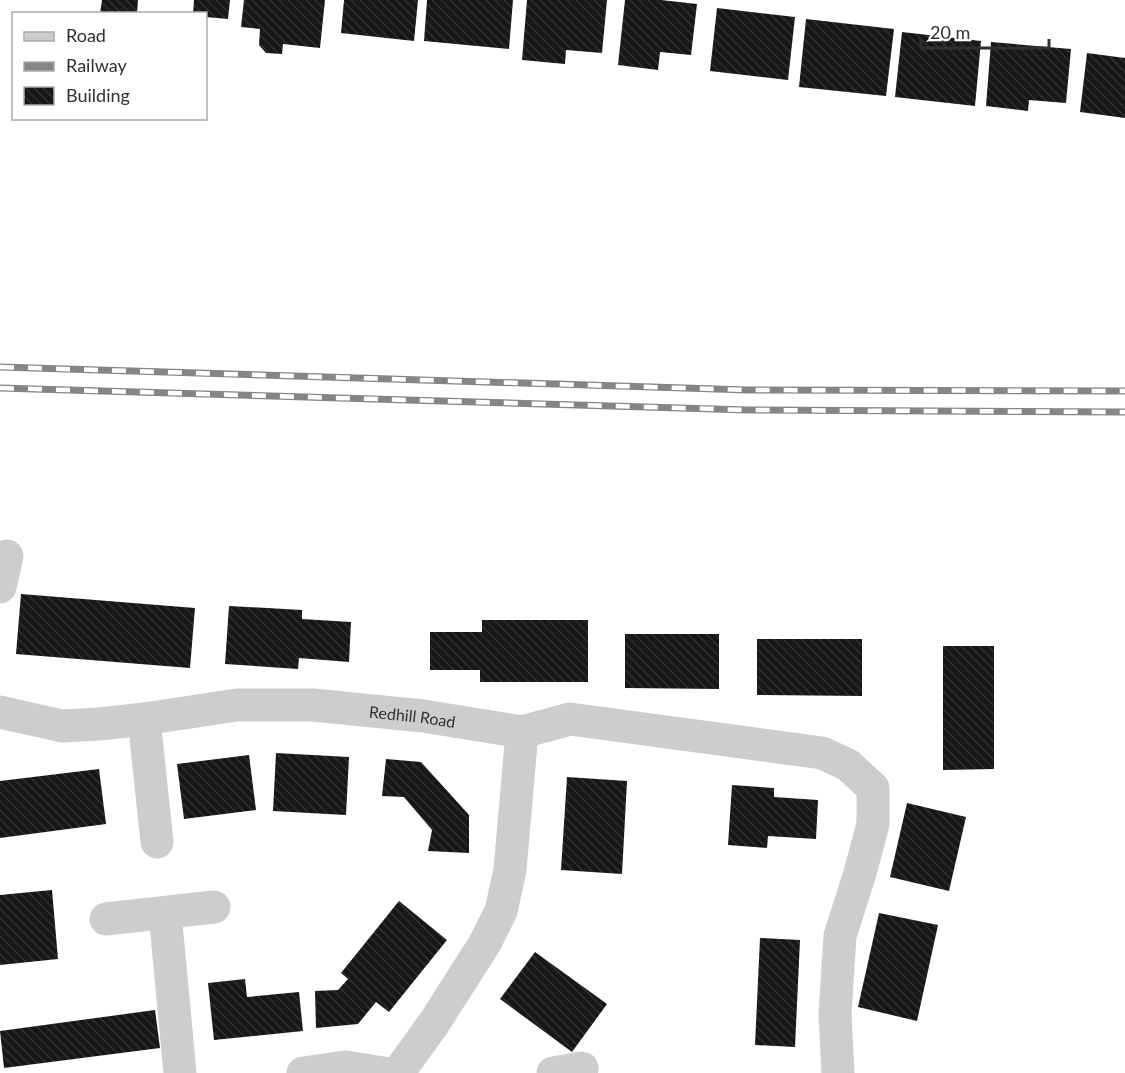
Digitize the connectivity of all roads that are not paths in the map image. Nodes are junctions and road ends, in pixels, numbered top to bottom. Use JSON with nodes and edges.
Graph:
{"nodes":[{"id":1,"x":0,"y":712,"type":"edge"},
{"id":2,"x":144,"y":719,"type":"junction"},
{"id":3,"x":522,"y":732,"type":"junction"},
{"id":4,"x":157,"y":842,"type":"dead end"},
{"id":5,"x":214,"y":907,"type":"dead end"},
{"id":6,"x":165,"y":913,"type":"junction"},
{"id":7,"x":106,"y":919,"type":"dead end"},
{"id":8,"x":180,"y":1073,"type":"edge"},
{"id":9,"x":303,"y":1073,"type":"edge"},
{"id":10,"x":383,"y":1073,"type":"edge"},
{"id":11,"x":398,"y":1073,"type":"edge"},
{"id":12,"x":838,"y":1073,"type":"edge"}],
"edges":[{"from":1,"to":2,"type":"street","name":"Redhill Road"},
{"from":2,"to":3,"type":"street","name":"Redhill Road"},
{"from":2,"to":4,"type":"street"},
{"from":3,"to":11,"type":"street"},
{"from":3,"to":12,"type":"street","name":"Redhill Road"},
{"from":5,"to":6,"type":"street"},
{"from":6,"to":7,"type":"street"},
{"from":6,"to":8,"type":"street"},
{"from":9,"to":10,"type":"street"}]}
